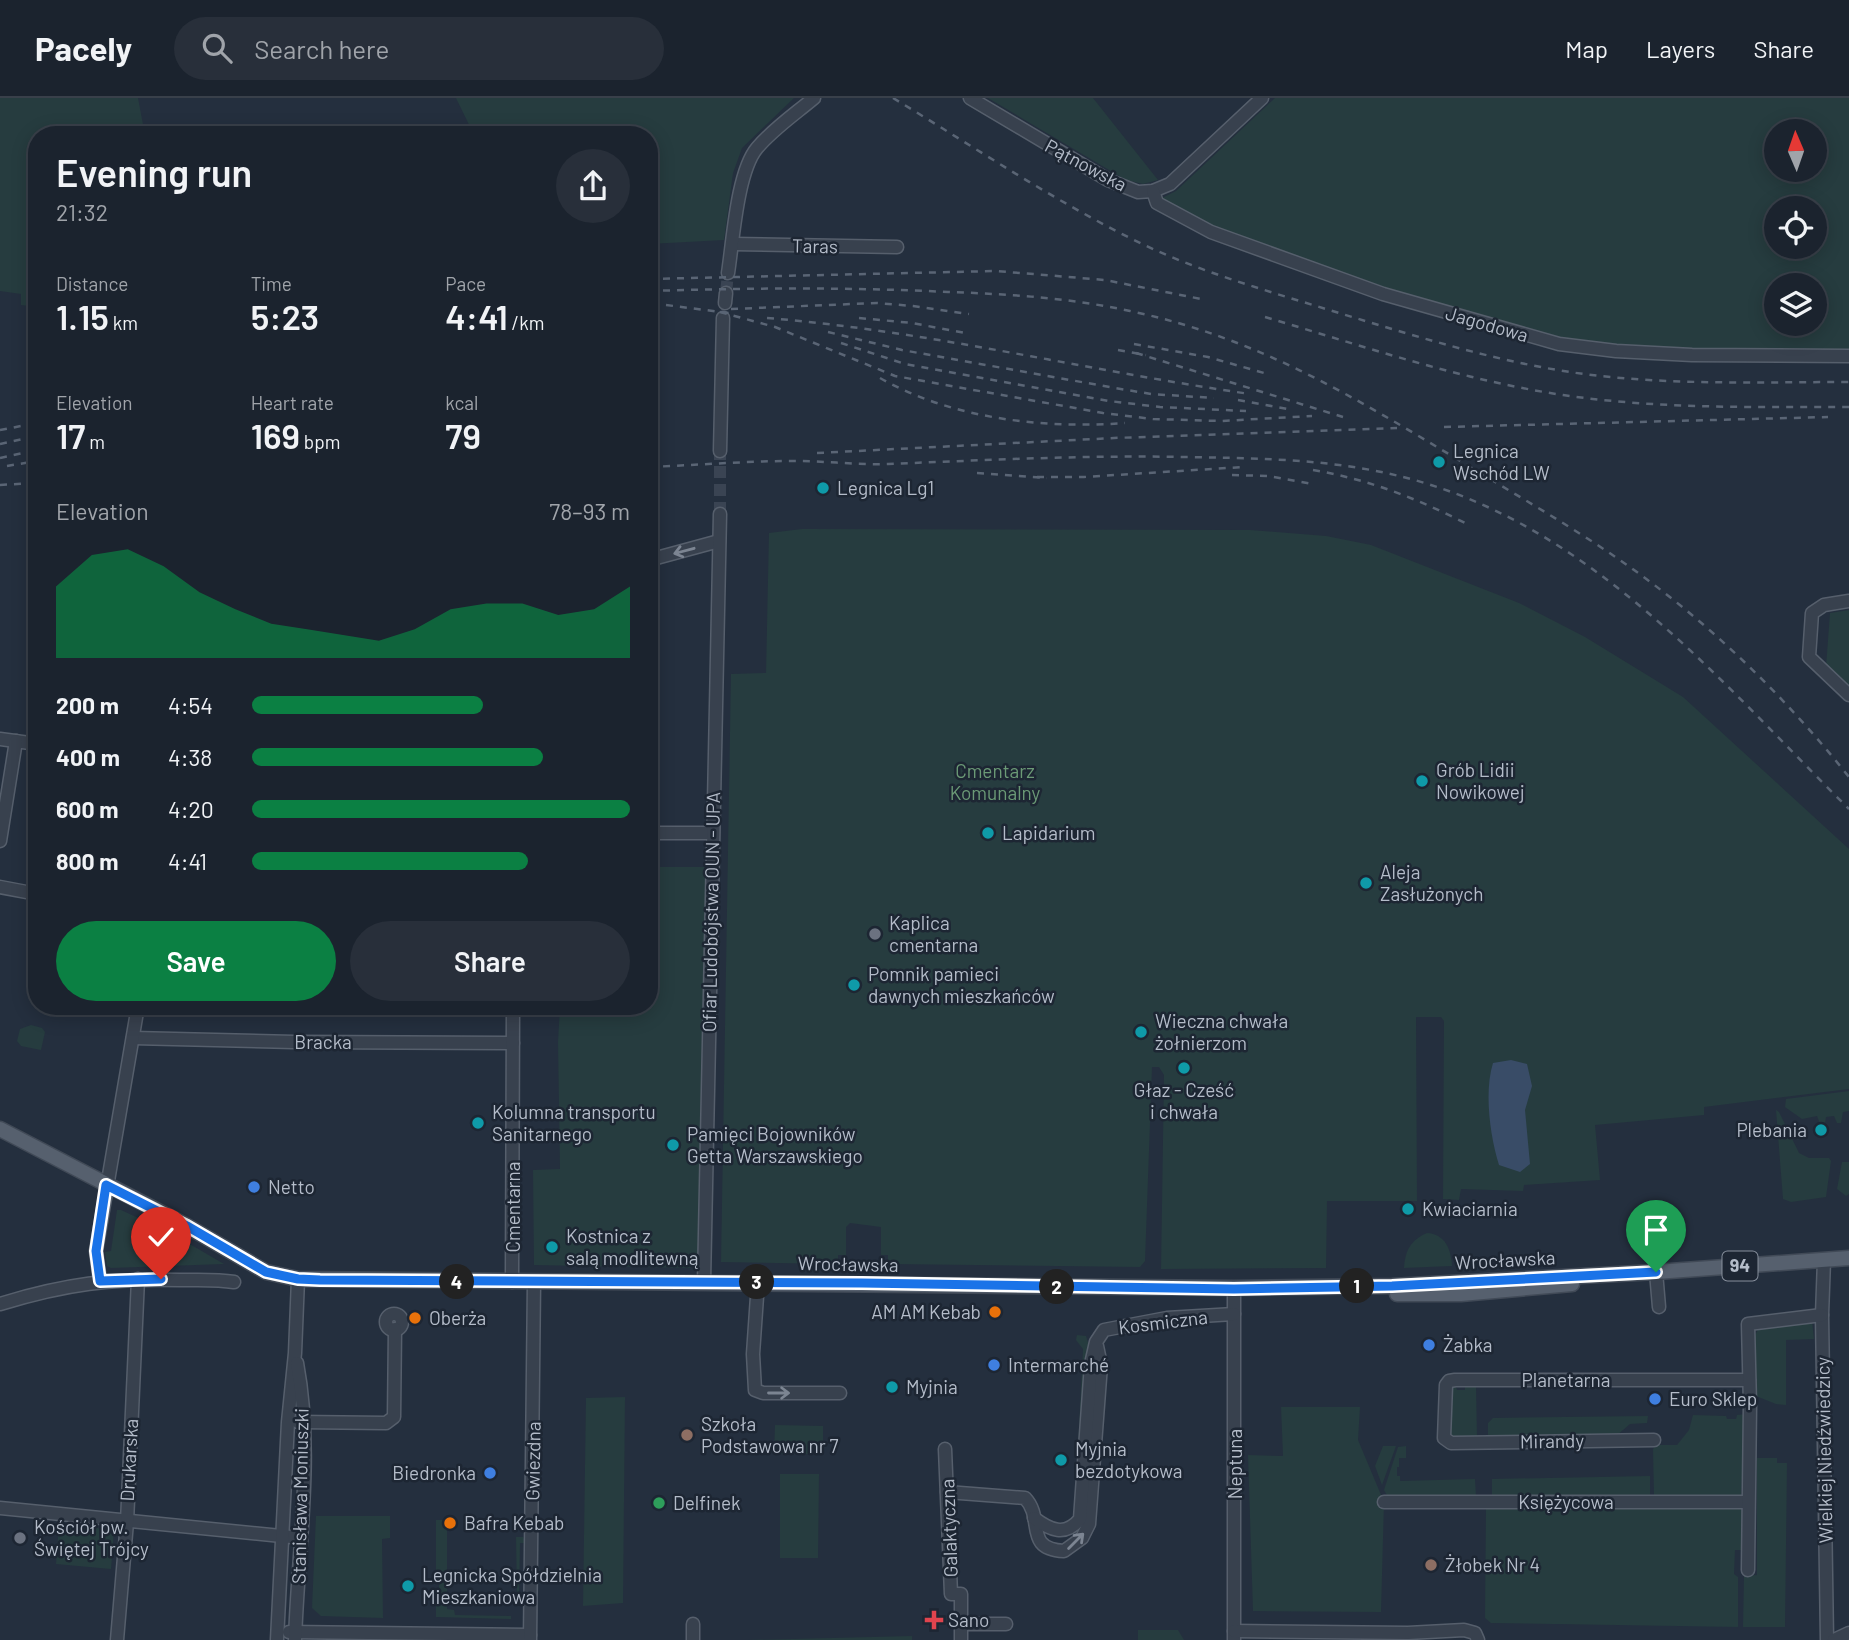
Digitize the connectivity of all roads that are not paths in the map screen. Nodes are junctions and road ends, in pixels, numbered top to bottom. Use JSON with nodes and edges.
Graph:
{"nodes":[{"id":1,"x":814,"y":98,"type":"edge"},
{"id":2,"x":970,"y":98,"type":"edge"},
{"id":3,"x":1262,"y":98,"type":"edge"},
{"id":4,"x":1153,"y":191,"type":"junction"},
{"id":5,"x":733,"y":244,"type":"junction"},
{"id":6,"x":897,"y":247,"type":"dead end"},
{"id":7,"x":728,"y":273,"type":"tunnel mouth"},
{"id":8,"x":723,"y":318,"type":"dead end"},
{"id":9,"x":1849,"y":356,"type":"edge"},
{"id":10,"x":720,"y":452,"type":"tunnel mouth"},
{"id":11,"x":720,"y":514,"type":"tunnel mouth"},
{"id":12,"x":719,"y":541,"type":"junction"},
{"id":13,"x":658,"y":558,"type":"edge"},
{"id":14,"x":1849,"y":601,"type":"edge"},
{"id":15,"x":1849,"y":695,"type":"edge"},
{"id":16,"x":0,"y":739,"type":"edge"},
{"id":17,"x":16,"y":741,"type":"junction"},
{"id":18,"x":28,"y":743,"type":"edge"},
{"id":19,"x":658,"y":833,"type":"edge"},
{"id":20,"x":712,"y":833,"type":"junction"},
{"id":21,"x":0,"y":841,"type":"edge"},
{"id":22,"x":0,"y":887,"type":"edge"},
{"id":23,"x":28,"y":892,"type":"edge"},
{"id":24,"x":137,"y":1015,"type":"edge"},
{"id":25,"x":513,"y":1015,"type":"edge"},
{"id":26,"x":133,"y":1038,"type":"junction"},
{"id":27,"x":513,"y":1043,"type":"junction"},
{"id":28,"x":0,"y":1129,"type":"edge"},
{"id":29,"x":106,"y":1185,"type":"junction"},
{"id":30,"x":1849,"y":1258,"type":"edge"},
{"id":31,"x":1824,"y":1260,"type":"junction"},
{"id":32,"x":1656,"y":1272,"type":"junction"},
{"id":33,"x":138,"y":1279,"type":"junction"},
{"id":34,"x":298,"y":1279,"type":"junction"},
{"id":35,"x":100,"y":1281,"type":"junction"},
{"id":36,"x":234,"y":1282,"type":"dead end"},
{"id":37,"x":512,"y":1282,"type":"junction"},
{"id":38,"x":534,"y":1282,"type":"junction"},
{"id":39,"x":704,"y":1282,"type":"junction"},
{"id":40,"x":758,"y":1282,"type":"junction"},
{"id":41,"x":1234,"y":1289,"type":"junction"},
{"id":42,"x":0,"y":1304,"type":"edge"},
{"id":43,"x":1658,"y":1307,"type":"dead end"},
{"id":44,"x":1234,"y":1314,"type":"junction"},
{"id":45,"x":1822,"y":1315,"type":"junction"},
{"id":46,"x":395,"y":1329,"type":"dead end"},
{"id":47,"x":1096,"y":1342,"type":"junction"},
{"id":48,"x":295,"y":1353,"type":"junction"},
{"id":49,"x":1749,"y":1380,"type":"junction"},
{"id":50,"x":840,"y":1393,"type":"dead end"},
{"id":51,"x":288,"y":1422,"type":"junction"},
{"id":52,"x":304,"y":1422,"type":"junction"},
{"id":53,"x":1654,"y":1440,"type":"dead end"},
{"id":54,"x":1451,"y":1443,"type":"joint"},
{"id":55,"x":945,"y":1449,"type":"dead end"},
{"id":56,"x":947,"y":1492,"type":"junction"},
{"id":57,"x":1384,"y":1502,"type":"dead end"},
{"id":58,"x":1748,"y":1502,"type":"junction"},
{"id":59,"x":0,"y":1508,"type":"edge"},
{"id":60,"x":1034,"y":1518,"type":"junction"},
{"id":61,"x":127,"y":1522,"type":"junction"},
{"id":62,"x":282,"y":1537,"type":"junction"},
{"id":63,"x":301,"y":1538,"type":"junction"},
{"id":64,"x":1748,"y":1570,"type":"dead end"},
{"id":65,"x":693,"y":1624,"type":"dead end"},
{"id":66,"x":961,"y":1624,"type":"junction"},
{"id":67,"x":1006,"y":1625,"type":"dead end"},
{"id":68,"x":1849,"y":1633,"type":"edge"},
{"id":69,"x":1234,"y":1635,"type":"edge"},
{"id":70,"x":277,"y":1636,"type":"edge"},
{"id":71,"x":295,"y":1636,"type":"edge"},
{"id":72,"x":530,"y":1637,"type":"edge"},
{"id":73,"x":117,"y":1640,"type":"edge"},
{"id":74,"x":693,"y":1640,"type":"edge"},
{"id":75,"x":961,"y":1640,"type":"edge"},
{"id":76,"x":1478,"y":1640,"type":"edge"},
{"id":77,"x":1827,"y":1640,"type":"edge"},
{"id":78,"x":1834,"y":1640,"type":"edge"}],
"edges":[{"from":1,"to":5,"type":"street"},
{"from":2,"to":4,"type":"street","name":"Pątnowska"},
{"from":3,"to":4,"type":"street","name":"Pątnowska"},
{"from":4,"to":9,"type":"street","name":"Jagodowa"},
{"from":5,"to":6,"type":"street","name":"Taras"},
{"from":5,"to":7,"type":"street"},
{"from":8,"to":10,"type":"street"},
{"from":11,"to":12,"type":"street"},
{"from":12,"to":13,"type":"street","one_way":true},
{"from":12,"to":20,"type":"street","name":"Ofiar Ludobójstwa OUN - UPA"},
{"from":14,"to":15,"type":"street"},
{"from":16,"to":17,"type":"street"},
{"from":17,"to":18,"type":"street"},
{"from":17,"to":21,"type":"street"},
{"from":19,"to":20,"type":"street"},
{"from":20,"to":39,"type":"street","name":"Ofiar Ludobójstwa OUN - UPA"},
{"from":22,"to":23,"type":"street"},
{"from":24,"to":26,"type":"street"},
{"from":25,"to":27,"type":"street","name":"Cmentarna"},
{"from":26,"to":27,"type":"street","name":"Bracka"},
{"from":26,"to":29,"type":"street"},
{"from":27,"to":37,"type":"street","name":"Cmentarna"},
{"from":28,"to":29,"type":"main road","number":"94"},
{"from":29,"to":34,"type":"main road","number":"94"},
{"from":29,"to":35,"type":"street"},
{"from":30,"to":31,"type":"main road","name":"Wrocławska","number":"94"},
{"from":31,"to":32,"type":"main road","name":"Wrocławska","number":"94"},
{"from":31,"to":45,"type":"street","name":"Wielkiej Niedźwiedzicy"},
{"from":32,"to":41,"type":"main road","name":"Wrocławska","number":"94"},
{"from":32,"to":43,"type":"street"},
{"from":33,"to":35,"type":"street"},
{"from":33,"to":36,"type":"street"},
{"from":33,"to":61,"type":"street","name":"Drukarska"},
{"from":34,"to":37,"type":"main road","name":"Wrocławska","number":"94"},
{"from":34,"to":48,"type":"street","name":"Stanisława Moniuszki"},
{"from":35,"to":42,"type":"street"},
{"from":37,"to":38,"type":"main road","name":"Wrocławska","number":"94"},
{"from":38,"to":39,"type":"main road","name":"Wrocławska","number":"94"},
{"from":38,"to":72,"type":"street","name":"Gwiezdna"},
{"from":39,"to":40,"type":"main road","name":"Wrocławska","number":"94"},
{"from":40,"to":41,"type":"main road","name":"Wrocławska","number":"94"},
{"from":40,"to":50,"type":"street","one_way":true},
{"from":41,"to":44,"type":"street","name":"Neptuna"},
{"from":44,"to":47,"type":"street","name":"Kosmiczna"},
{"from":44,"to":69,"type":"street","name":"Neptuna"},
{"from":45,"to":49,"type":"street"},
{"from":45,"to":77,"type":"street","name":"Wielkiej Niedźwiedzicy"},
{"from":46,"to":52,"type":"street"},
{"from":47,"to":60,"type":"street"},
{"from":60,"to":47,"type":"street","name":"Kosmiczna","one_way":true},
{"from":48,"to":51,"type":"street","name":"Stanisława Moniuszki"},
{"from":48,"to":52,"type":"street","name":"Stanisława Moniuszki"},
{"from":49,"to":54,"type":"street","name":"Planetarna"},
{"from":49,"to":58,"type":"street"},
{"from":51,"to":52,"type":"street"},
{"from":51,"to":62,"type":"street","name":"Stanisława Moniuszki"},
{"from":52,"to":63,"type":"street","name":"Stanisława Moniuszki"},
{"from":53,"to":54,"type":"street","name":"Mirandy"},
{"from":55,"to":56,"type":"street","name":"Galaktyczna"},
{"from":56,"to":60,"type":"street","name":"Kosmiczna"},
{"from":56,"to":66,"type":"street","name":"Galaktyczna"},
{"from":57,"to":58,"type":"street","name":"Księżycowa"},
{"from":58,"to":64,"type":"street"},
{"from":59,"to":61,"type":"street"},
{"from":61,"to":62,"type":"street"},
{"from":61,"to":73,"type":"street","name":"Drukarska"},
{"from":62,"to":63,"type":"street"},
{"from":62,"to":70,"type":"street","name":"Stanisława Moniuszki"},
{"from":63,"to":71,"type":"street","name":"Stanisława Moniuszki"},
{"from":65,"to":74,"type":"street"},
{"from":66,"to":67,"type":"street"},
{"from":66,"to":75,"type":"street","name":"Galaktyczna"},
{"from":68,"to":78,"type":"street"},
{"from":69,"to":76,"type":"street"},
{"from":70,"to":71,"type":"street"},
{"from":71,"to":72,"type":"street"}]}
